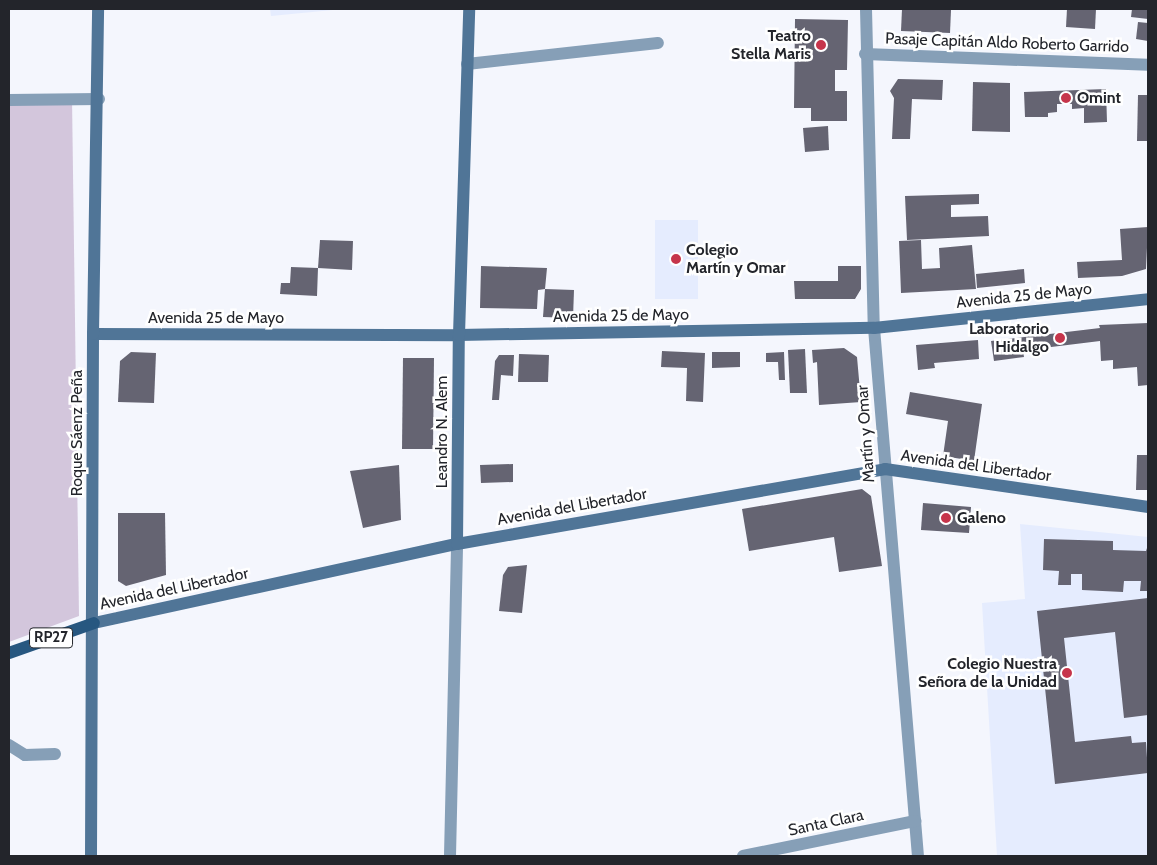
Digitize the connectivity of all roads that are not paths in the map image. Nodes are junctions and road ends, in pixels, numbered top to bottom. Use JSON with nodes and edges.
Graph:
{"nodes":[{"id":1,"x":98,"y":9,"type":"edge"},
{"id":2,"x":469,"y":9,"type":"edge"},
{"id":3,"x":866,"y":9,"type":"edge"},
{"id":4,"x":658,"y":43,"type":"dead end"},
{"id":5,"x":865,"y":54,"type":"junction"},
{"id":6,"x":467,"y":64,"type":"junction"},
{"id":7,"x":1148,"y":65,"type":"edge"},
{"id":8,"x":99,"y":99,"type":"junction"},
{"id":9,"x":9,"y":100,"type":"edge"},
{"id":10,"x":1148,"y":299,"type":"edge"},
{"id":11,"x":874,"y":328,"type":"junction"},
{"id":12,"x":92,"y":334,"type":"junction"},
{"id":13,"x":458,"y":335,"type":"junction"},
{"id":14,"x":885,"y":469,"type":"junction"},
{"id":15,"x":1148,"y":507,"type":"edge"},
{"id":16,"x":457,"y":544,"type":"junction"},
{"id":17,"x":94,"y":623,"type":"junction"},
{"id":18,"x":9,"y":653,"type":"edge"},
{"id":19,"x":9,"y":745,"type":"edge"},
{"id":20,"x":55,"y":754,"type":"dead end"},
{"id":21,"x":915,"y":821,"type":"junction"},
{"id":22,"x":91,"y":856,"type":"edge"},
{"id":23,"x":450,"y":856,"type":"edge"},
{"id":24,"x":743,"y":856,"type":"edge"},
{"id":25,"x":918,"y":856,"type":"edge"}],
"edges":[{"from":1,"to":8,"type":"main road","name":"Roque Sáenz Peña"},
{"from":2,"to":6,"type":"main road","name":"Leandro N. Alem"},
{"from":3,"to":5,"type":"street","name":"Martín y Omar"},
{"from":4,"to":6,"type":"street"},
{"from":5,"to":7,"type":"street","name":"Pasaje Capitán Aldo Roberto Garrido"},
{"from":5,"to":11,"type":"street","name":"Martín y Omar"},
{"from":6,"to":13,"type":"main road","name":"Leandro N. Alem"},
{"from":8,"to":9,"type":"street"},
{"from":8,"to":12,"type":"main road","name":"Roque Sáenz Peña"},
{"from":10,"to":11,"type":"main road","name":"Avenida 25 de Mayo"},
{"from":11,"to":13,"type":"main road","name":"Avenida 25 de Mayo"},
{"from":11,"to":14,"type":"street","name":"Martín y Omar"},
{"from":12,"to":13,"type":"main road","name":"Avenida 25 de Mayo"},
{"from":12,"to":17,"type":"main road","name":"Roque Sáenz Peña"},
{"from":13,"to":16,"type":"main road","name":"Leandro N. Alem"},
{"from":14,"to":15,"type":"main road","name":"Avenida del Libertador","number":"RP27"},
{"from":14,"to":16,"type":"main road","name":"Avenida del Libertador","number":"RP27"},
{"from":14,"to":21,"type":"street","name":"Martín y Omar"},
{"from":16,"to":17,"type":"main road","name":"Avenida del Libertador","number":"RP27"},
{"from":16,"to":23,"type":"street","name":"Leandro N. Alem"},
{"from":17,"to":18,"type":"main road","name":"Avenida del Libertador","number":"RP27"},
{"from":17,"to":22,"type":"main road","name":"Roque Sáenz Peña"},
{"from":19,"to":20,"type":"street"},
{"from":21,"to":24,"type":"street","name":"Santa Clara"},
{"from":21,"to":25,"type":"street","name":"Martín y Omar"}]}
